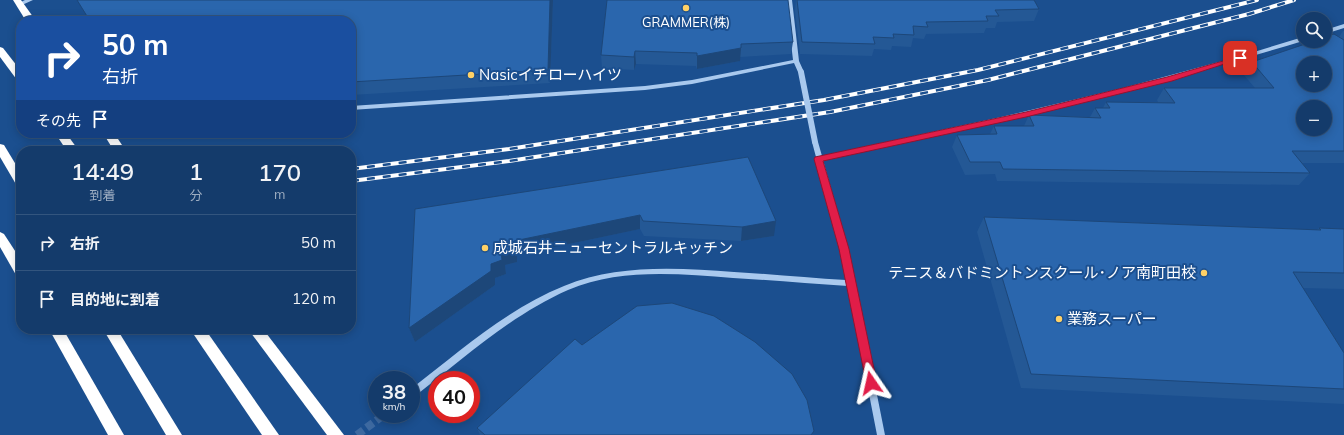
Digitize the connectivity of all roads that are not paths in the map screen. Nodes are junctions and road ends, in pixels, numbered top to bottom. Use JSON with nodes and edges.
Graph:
{"nodes":[{"id":1,"x":30,"y":0,"type":"edge"},
{"id":2,"x":789,"y":0,"type":"edge"},
{"id":3,"x":18,"y":2,"type":"edge"},
{"id":4,"x":28,"y":16,"type":"edge"},
{"id":5,"x":1344,"y":26,"type":"edge"},
{"id":6,"x":1332,"y":30,"type":"edge"},
{"id":7,"x":1296,"y":41,"type":"edge"},
{"id":8,"x":0,"y":50,"type":"edge"},
{"id":9,"x":796,"y":61,"type":"junction"},
{"id":10,"x":16,"y":71,"type":"edge"},
{"id":11,"x":356,"y":108,"type":"edge"},
{"id":12,"x":0,"y":148,"type":"edge"},
{"id":13,"x":818,"y":159,"type":"junction"},
{"id":14,"x":16,"y":174,"type":"edge"},
{"id":15,"x":0,"y":237,"type":"edge"},
{"id":16,"x":16,"y":263,"type":"edge"},
{"id":17,"x":852,"y":283,"type":"junction"},
{"id":18,"x":59,"y":334,"type":"edge"},
{"id":19,"x":113,"y":334,"type":"edge"},
{"id":20,"x":200,"y":334,"type":"edge"},
{"id":21,"x":259,"y":334,"type":"edge"},
{"id":22,"x":420,"y":387,"type":"edge"},
{"id":23,"x":116,"y":435,"type":"edge"},
{"id":24,"x":174,"y":435,"type":"edge"},
{"id":25,"x":271,"y":435,"type":"edge"},
{"id":26,"x":336,"y":435,"type":"edge"},
{"id":27,"x":881,"y":435,"type":"edge"}],
"edges":[{"from":1,"to":3,"type":"street"},
{"from":2,"to":9,"type":"street"},
{"from":3,"to":4,"type":"highway"},
{"from":5,"to":6,"type":"street"},
{"from":7,"to":13,"type":"street"},
{"from":8,"to":10,"type":"highway"},
{"from":9,"to":11,"type":"street"},
{"from":9,"to":13,"type":"street","bridge":true},
{"from":12,"to":14,"type":"highway"},
{"from":13,"to":17,"type":"street"},
{"from":15,"to":16,"type":"highway"},
{"from":17,"to":22,"type":"street"},
{"from":17,"to":27,"type":"street"},
{"from":18,"to":23,"type":"highway"},
{"from":19,"to":24,"type":"highway"},
{"from":20,"to":25,"type":"highway"},
{"from":21,"to":26,"type":"highway"}]}
